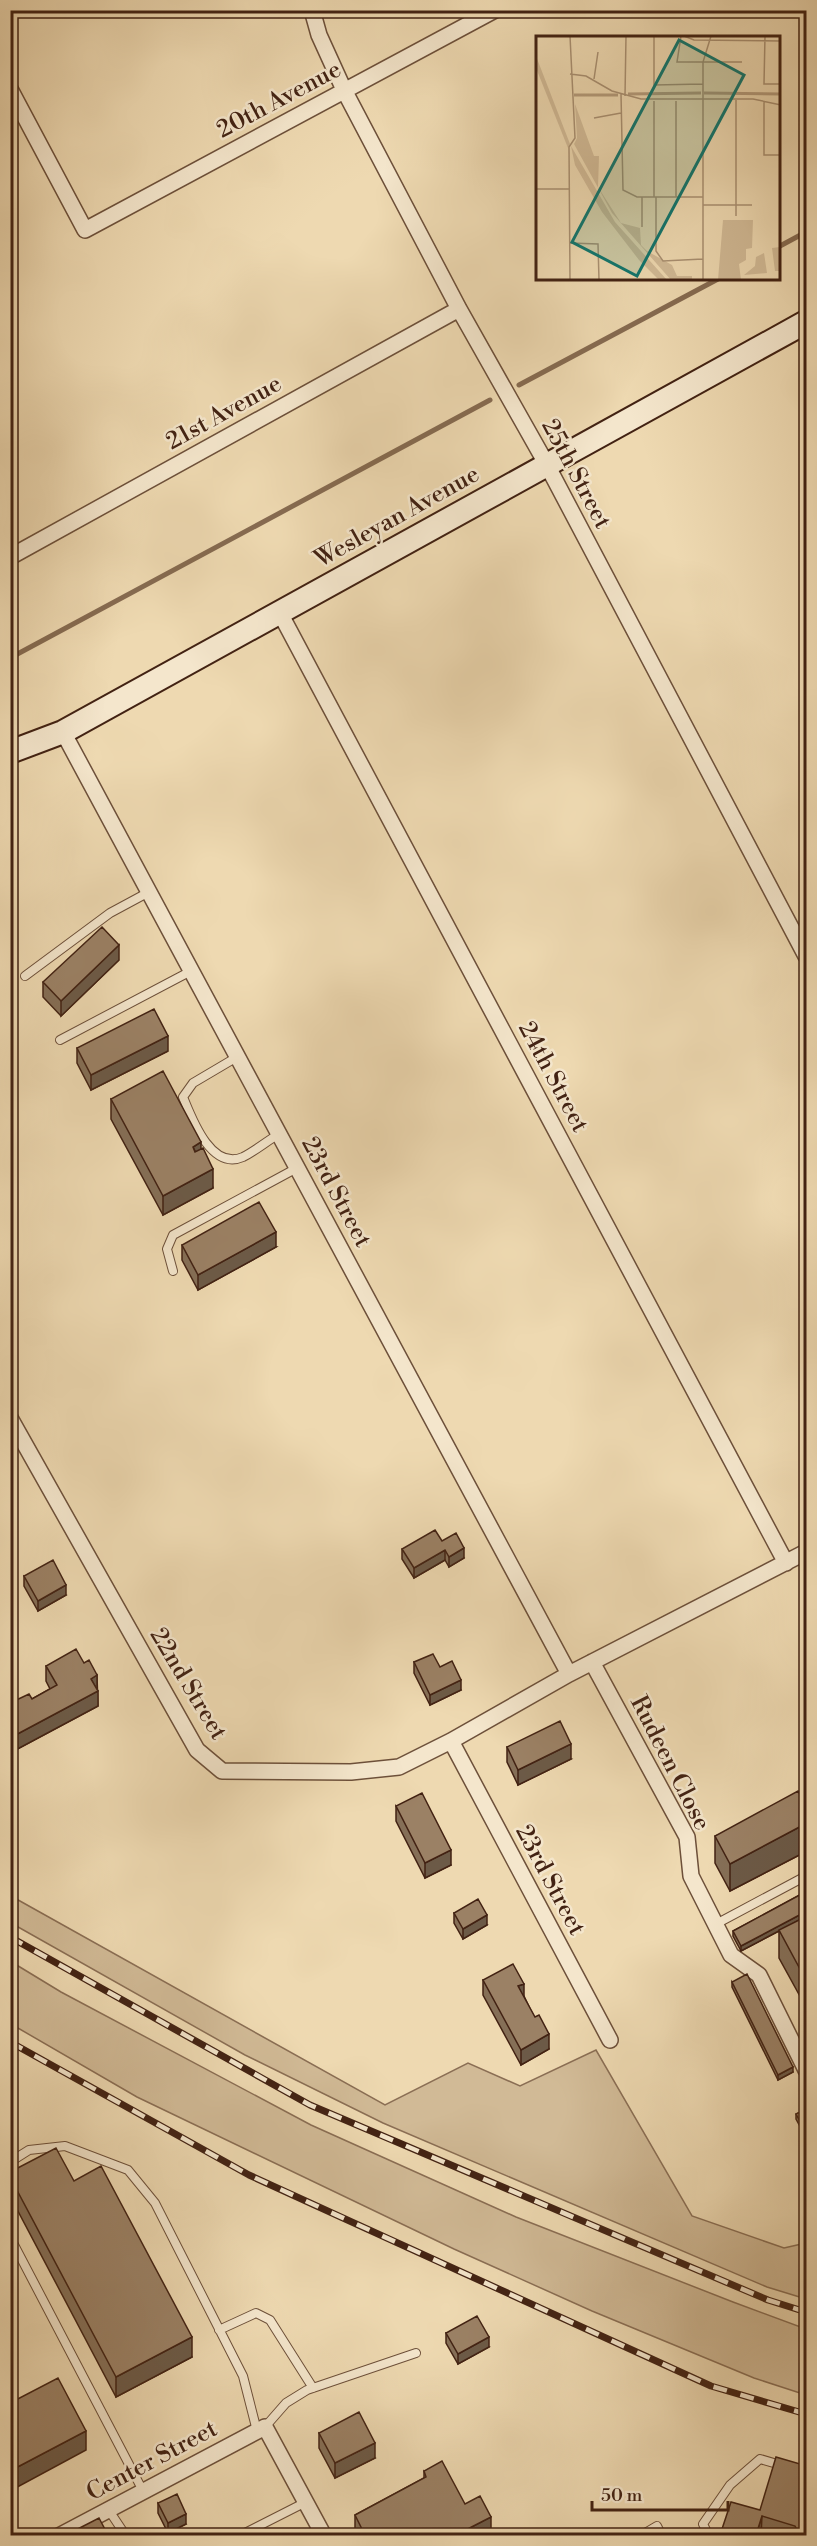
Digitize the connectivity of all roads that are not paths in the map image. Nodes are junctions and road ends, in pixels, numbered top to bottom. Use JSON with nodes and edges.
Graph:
{"nodes":[{"id":1,"x":312,"y":10,"type":"edge"},
{"id":2,"x":495,"y":10,"type":"edge"},
{"id":3,"x":10,"y":89,"type":"edge"},
{"id":4,"x":344,"y":90,"type":"junction"},
{"id":5,"x":459,"y":309,"type":"junction"},
{"id":6,"x":807,"y":322,"type":"edge"},
{"id":7,"x":547,"y":465,"type":"junction"},
{"id":8,"x":10,"y":557,"type":"edge"},
{"id":9,"x":280,"y":614,"type":"junction"},
{"id":10,"x":63,"y":732,"type":"junction"},
{"id":11,"x":10,"y":752,"type":"edge"},
{"id":12,"x":149,"y":891,"type":"junction"},
{"id":13,"x":807,"y":956,"type":"edge"},
{"id":14,"x":191,"y":971,"type":"junction"},
{"id":15,"x":26,"y":976,"type":"dead end"},
{"id":16,"x":60,"y":1040,"type":"dead end"},
{"id":17,"x":237,"y":1057,"type":"junction"},
{"id":18,"x":279,"y":1134,"type":"junction"},
{"id":19,"x":297,"y":1168,"type":"junction"},
{"id":20,"x":173,"y":1271,"type":"dead end"},
{"id":21,"x":10,"y":1418,"type":"edge"},
{"id":22,"x":807,"y":1552,"type":"edge"},
{"id":23,"x":786,"y":1563,"type":"junction"},
{"id":24,"x":592,"y":1662,"type":"junction"},
{"id":25,"x":568,"y":1674,"type":"junction"},
{"id":26,"x":451,"y":1742,"type":"junction"},
{"id":27,"x":807,"y":1876,"type":"edge"},
{"id":28,"x":716,"y":1924,"type":"junction"},
{"id":29,"x":610,"y":2040,"type":"dead end"},
{"id":30,"x":807,"y":2070,"type":"edge"},
{"id":31,"x":10,"y":2162,"type":"edge"},
{"id":32,"x":10,"y":2237,"type":"edge"},
{"id":33,"x":219,"y":2330,"type":"junction"},
{"id":34,"x":416,"y":2353,"type":"dead end"},
{"id":35,"x":313,"y":2388,"type":"junction"},
{"id":36,"x":262,"y":2429,"type":"junction"},
{"id":37,"x":795,"y":2469,"type":"edge"},
{"id":38,"x":143,"y":2491,"type":"junction"},
{"id":39,"x":306,"y":2502,"type":"junction"},
{"id":40,"x":108,"y":2509,"type":"junction"},
{"id":41,"x":59,"y":2535,"type":"edge"},
{"id":42,"x":126,"y":2535,"type":"edge"},
{"id":43,"x":239,"y":2535,"type":"edge"},
{"id":44,"x":324,"y":2535,"type":"edge"},
{"id":45,"x":640,"y":2535,"type":"edge"},
{"id":46,"x":662,"y":2535,"type":"edge"},
{"id":47,"x":708,"y":2535,"type":"edge"}],
"edges":[{"from":1,"to":4,"type":"street","name":"25th Street"},
{"from":2,"to":4,"type":"street","name":"20th Avenue"},
{"from":3,"to":4,"type":"street","name":"20th Avenue"},
{"from":4,"to":5,"type":"street","name":"25th Street"},
{"from":5,"to":7,"type":"street","name":"25th Street"},
{"from":5,"to":8,"type":"street","name":"21st Avenue"},
{"from":6,"to":7,"type":"street","name":"Wesleyan Avenue"},
{"from":7,"to":9,"type":"street","name":"Wesleyan Avenue"},
{"from":7,"to":13,"type":"street","name":"25th Street"},
{"from":9,"to":10,"type":"street","name":"Wesleyan Avenue"},
{"from":9,"to":23,"type":"street","name":"24th Street"},
{"from":10,"to":11,"type":"street","name":"Wesleyan Avenue"},
{"from":10,"to":12,"type":"street","name":"23rd Street"},
{"from":12,"to":14,"type":"street","name":"23rd Street"},
{"from":12,"to":15,"type":"lane"},
{"from":14,"to":16,"type":"lane"},
{"from":14,"to":17,"type":"street","name":"23rd Street"},
{"from":17,"to":18,"type":"street","name":"23rd Street"},
{"from":17,"to":18,"type":"lane"},
{"from":18,"to":19,"type":"street","name":"23rd Street"},
{"from":19,"to":20,"type":"lane"},
{"from":19,"to":25,"type":"street","name":"23rd Street"},
{"from":21,"to":26,"type":"street","name":"22nd Street"},
{"from":22,"to":23,"type":"street","name":"22nd Street"},
{"from":23,"to":24,"type":"street","name":"22nd Street"},
{"from":24,"to":25,"type":"street","name":"22nd Street"},
{"from":24,"to":28,"type":"street","name":"Rudeen Close"},
{"from":25,"to":26,"type":"street","name":"22nd Street"},
{"from":26,"to":29,"type":"street","name":"23rd Street"},
{"from":27,"to":28,"type":"lane"},
{"from":28,"to":30,"type":"street","name":"Rudeen Close"},
{"from":31,"to":33,"type":"lane"},
{"from":32,"to":38,"type":"lane"},
{"from":33,"to":35,"type":"lane"},
{"from":33,"to":36,"type":"lane"},
{"from":34,"to":35,"type":"lane"},
{"from":35,"to":36,"type":"lane"},
{"from":36,"to":38,"type":"street","name":"Center Street"},
{"from":36,"to":39,"type":"street"},
{"from":37,"to":47,"type":"lane"},
{"from":38,"to":40,"type":"street","name":"Center Street"},
{"from":39,"to":43,"type":"lane"},
{"from":39,"to":44,"type":"street"},
{"from":40,"to":41,"type":"street","name":"Center Street"},
{"from":40,"to":42,"type":"lane"},
{"from":45,"to":46,"type":"lane"}]}
